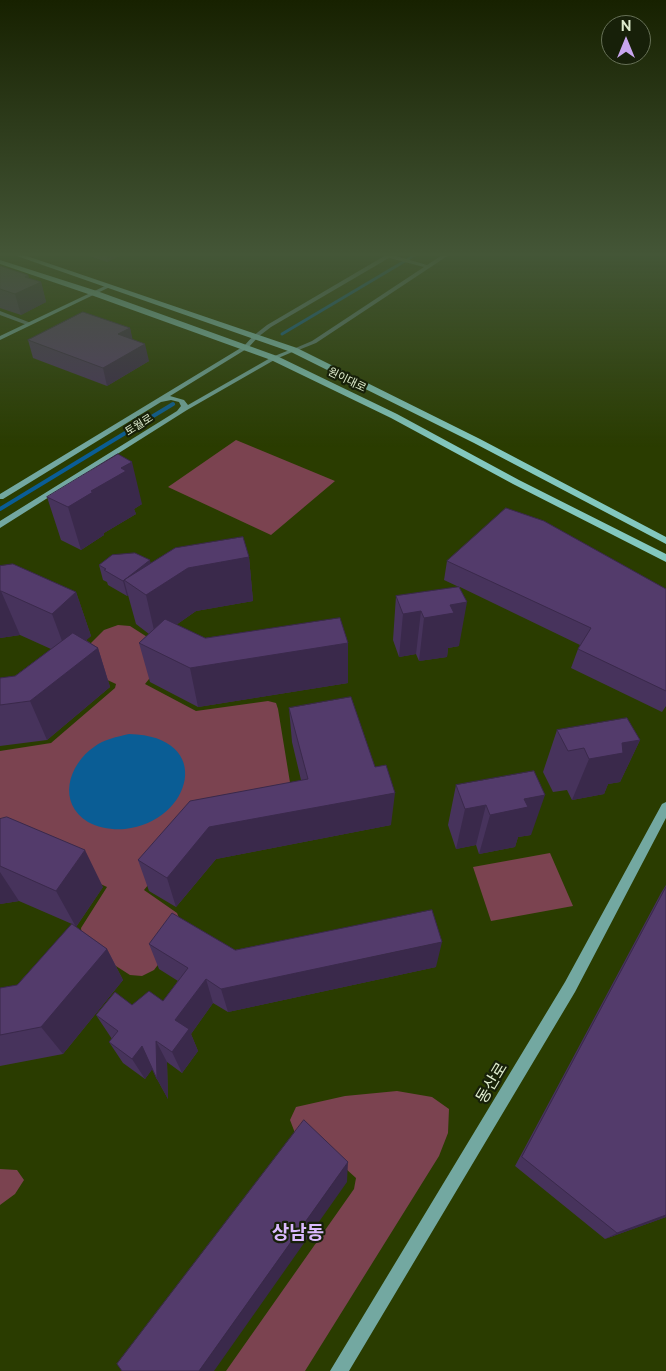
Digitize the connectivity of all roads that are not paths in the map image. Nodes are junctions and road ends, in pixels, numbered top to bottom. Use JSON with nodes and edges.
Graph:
{"nodes":[{"id":1,"x":15,"y":319,"type":"edge"},
{"id":2,"x":39,"y":319,"type":"edge"},
{"id":3,"x":167,"y":319,"type":"edge"},
{"id":4,"x":206,"y":319,"type":"edge"},
{"id":5,"x":281,"y":319,"type":"edge"},
{"id":6,"x":349,"y":319,"type":"edge"},
{"id":7,"x":28,"y":324,"type":"junction"},
{"id":8,"x":256,"y":336,"type":"junction"},
{"id":9,"x":0,"y":338,"type":"edge"},
{"id":10,"x":246,"y":347,"type":"junction"},
{"id":11,"x":294,"y":350,"type":"junction"},
{"id":12,"x":274,"y":358,"type":"junction"},
{"id":13,"x":159,"y":401,"type":"junction"},
{"id":14,"x":180,"y":412,"type":"junction"},
{"id":15,"x":0,"y":497,"type":"edge"},
{"id":16,"x":0,"y":526,"type":"edge"},
{"id":17,"x":666,"y":541,"type":"edge"},
{"id":18,"x":666,"y":558,"type":"edge"},
{"id":19,"x":666,"y":808,"type":"edge"},
{"id":20,"x":339,"y":1371,"type":"edge"}],
"edges":[{"from":1,"to":7,"type":"street"},
{"from":2,"to":7,"type":"street"},
{"from":3,"to":10,"type":"main road","name":"원이대로"},
{"from":4,"to":8,"type":"main road","name":"원이대로"},
{"from":5,"to":8,"type":"street"},
{"from":6,"to":11,"type":"street"},
{"from":7,"to":9,"type":"street"},
{"from":8,"to":10,"type":"street","name":"토월로"},
{"from":8,"to":11,"type":"main road","name":"원이대로"},
{"from":10,"to":12,"type":"main road","name":"원이대로"},
{"from":10,"to":13,"type":"street","name":"토월로"},
{"from":11,"to":12,"type":"street","name":"토월로"},
{"from":11,"to":17,"type":"main road","name":"원이대로"},
{"from":12,"to":14,"type":"street","name":"토월로"},
{"from":12,"to":18,"type":"main road","name":"원이대로"},
{"from":13,"to":14,"type":"street"},
{"from":13,"to":15,"type":"street","name":"토월로"},
{"from":14,"to":16,"type":"street","name":"토월로"},
{"from":19,"to":20,"type":"street","name":"동산로"}]}
